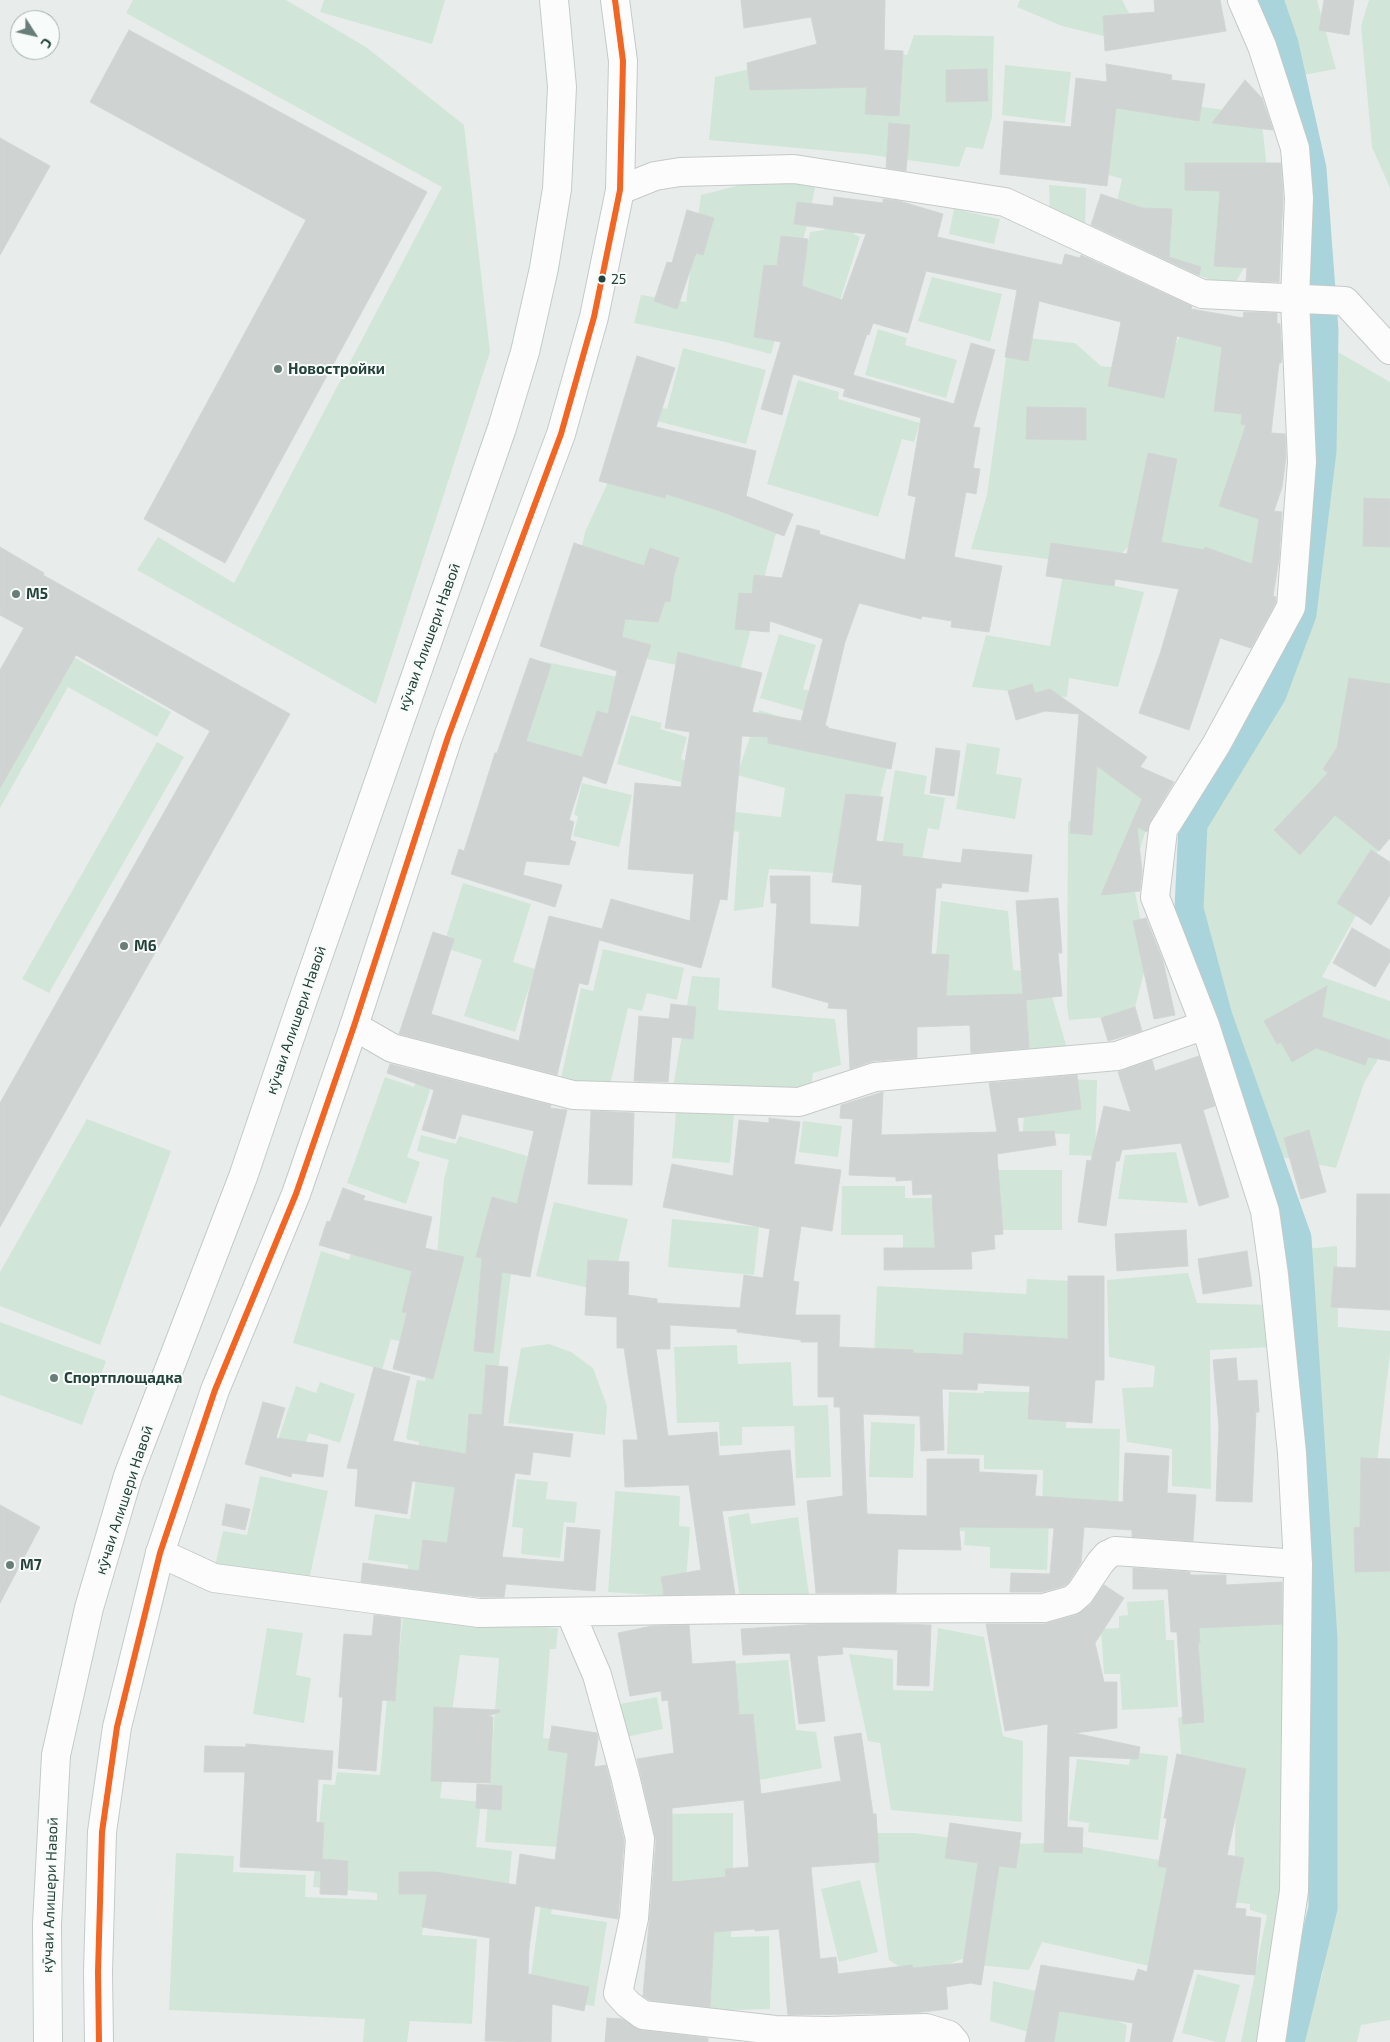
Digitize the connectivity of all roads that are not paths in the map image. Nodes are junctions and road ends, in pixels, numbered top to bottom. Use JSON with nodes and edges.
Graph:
{"nodes":[{"id":1,"x":554,"y":0,"type":"edge"},
{"id":2,"x":615,"y":0,"type":"edge"},
{"id":3,"x":1242,"y":0,"type":"edge"},
{"id":4,"x":620,"y":190,"type":"junction"},
{"id":5,"x":1295,"y":299,"type":"junction"},
{"id":6,"x":1390,"y":350,"type":"edge"},
{"id":7,"x":1205,"y":1025,"type":"junction"},
{"id":8,"x":354,"y":1026,"type":"junction"},
{"id":9,"x":160,"y":1553,"type":"junction"},
{"id":10,"x":1298,"y":1564,"type":"junction"},
{"id":11,"x":570,"y":1612,"type":"junction"},
{"id":12,"x":48,"y":2042,"type":"edge"},
{"id":13,"x":99,"y":2042,"type":"edge"},
{"id":14,"x":954,"y":2042,"type":"edge"},
{"id":15,"x":1272,"y":2042,"type":"edge"}],
"edges":[{"from":1,"to":12,"type":"street","name":"кӯчаи Алишери Навоӣ"},
{"from":2,"to":4,"type":"street"},
{"from":3,"to":5,"type":"street"},
{"from":4,"to":5,"type":"street"},
{"from":4,"to":8,"type":"street"},
{"from":5,"to":6,"type":"street"},
{"from":5,"to":7,"type":"street"},
{"from":7,"to":8,"type":"street"},
{"from":7,"to":10,"type":"street"},
{"from":8,"to":9,"type":"street"},
{"from":9,"to":11,"type":"street"},
{"from":9,"to":13,"type":"street"},
{"from":10,"to":11,"type":"street"},
{"from":10,"to":15,"type":"street"},
{"from":11,"to":14,"type":"street"}]}
